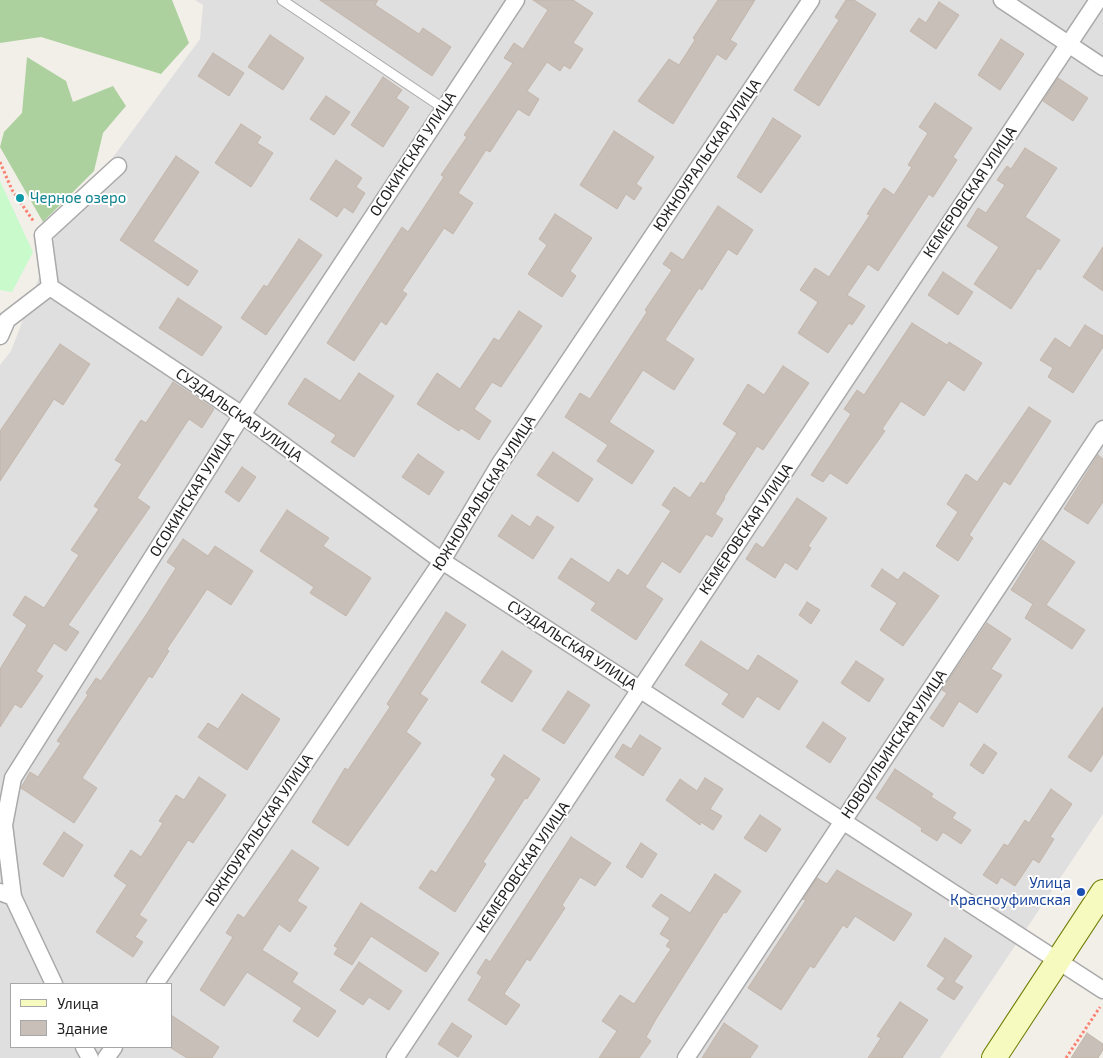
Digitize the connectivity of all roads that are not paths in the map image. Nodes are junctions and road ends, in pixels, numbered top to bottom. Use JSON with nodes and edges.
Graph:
{"nodes":[{"id":1,"x":282,"y":0,"type":"edge"},
{"id":2,"x":516,"y":0,"type":"edge"},
{"id":3,"x":811,"y":0,"type":"edge"},
{"id":4,"x":1002,"y":0,"type":"edge"},
{"id":5,"x":1098,"y":0,"type":"edge"},
{"id":6,"x":1068,"y":44,"type":"junction"},
{"id":7,"x":1103,"y":67,"type":"edge"},
{"id":8,"x":443,"y":108,"type":"junction"},
{"id":9,"x":118,"y":166,"type":"dead end"},
{"id":10,"x":50,"y":287,"type":"junction"},
{"id":11,"x":0,"y":336,"type":"edge"},
{"id":12,"x":242,"y":415,"type":"junction"},
{"id":13,"x":1103,"y":429,"type":"edge"},
{"id":14,"x":442,"y":561,"type":"junction"},
{"id":15,"x":641,"y":689,"type":"junction"},
{"id":16,"x":842,"y":822,"type":"junction"},
{"id":17,"x":1103,"y":892,"type":"edge"},
{"id":18,"x":6,"y":894,"type":"edge"},
{"id":19,"x":1058,"y":960,"type":"junction"},
{"id":20,"x":53,"y":983,"type":"edge"},
{"id":21,"x":156,"y":983,"type":"edge"},
{"id":22,"x":1103,"y":990,"type":"edge"},
{"id":23,"x":396,"y":1058,"type":"edge"},
{"id":24,"x":686,"y":1058,"type":"edge"},
{"id":25,"x":994,"y":1058,"type":"edge"}],
"edges":[{"from":1,"to":8,"type":"lane"},
{"from":2,"to":8,"type":"street","name":"ОСОКИНСКАЯ УЛИЦА"},
{"from":3,"to":14,"type":"street","name":"ЮЖНОУРАЛЬСКАЯ УЛИЦА"},
{"from":4,"to":6,"type":"street"},
{"from":5,"to":6,"type":"street","name":"КЕМЕРОВСКАЯ УЛИЦА"},
{"from":6,"to":7,"type":"street"},
{"from":6,"to":15,"type":"street","name":"КЕМЕРОВСКАЯ УЛИЦА"},
{"from":8,"to":12,"type":"street","name":"ОСОКИНСКАЯ УЛИЦА"},
{"from":9,"to":10,"type":"street"},
{"from":10,"to":11,"type":"street"},
{"from":10,"to":12,"type":"street","name":"СУЗДАЛЬСКАЯ УЛИЦА"},
{"from":12,"to":14,"type":"street","name":"СУЗДАЛЬСКАЯ УЛИЦА"},
{"from":12,"to":18,"type":"street","name":"ОСОКИНСКАЯ УЛИЦА"},
{"from":13,"to":16,"type":"street","name":"НОВОИЛЬИНСКАЯ УЛИЦА"},
{"from":14,"to":15,"type":"street","name":"СУЗДАЛЬСКАЯ УЛИЦА"},
{"from":14,"to":21,"type":"street","name":"ЮЖНОУРАЛЬСКАЯ УЛИЦА"},
{"from":15,"to":16,"type":"street","name":"СУЗДАЛЬСКАЯ УЛИЦА"},
{"from":15,"to":23,"type":"street","name":"КЕМЕРОВСКАЯ УЛИЦА"},
{"from":16,"to":19,"type":"street","name":"СУЗДАЛЬСКАЯ УЛИЦА"},
{"from":16,"to":24,"type":"street","name":"НОВОИЛЬИНСКАЯ УЛИЦА"},
{"from":17,"to":19,"type":"main road"},
{"from":18,"to":20,"type":"street","name":"ОСОКИНСКАЯ УЛИЦА"},
{"from":19,"to":22,"type":"street","name":"СУЗДАЛЬСКАЯ УЛИЦА"},
{"from":19,"to":25,"type":"main road"}]}
